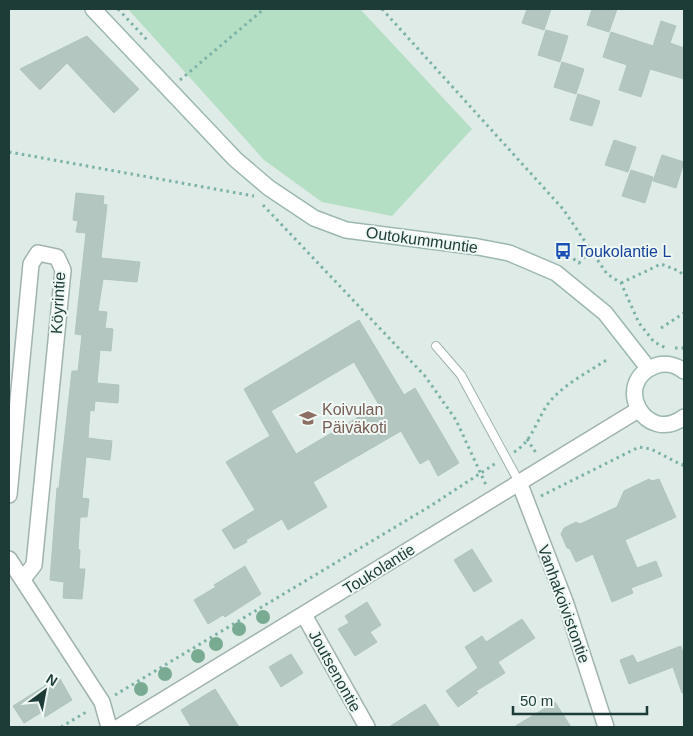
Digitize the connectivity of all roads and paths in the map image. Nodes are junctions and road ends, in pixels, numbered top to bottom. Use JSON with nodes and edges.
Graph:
{"nodes":[{"id":1,"x":93,"y":9,"type":"edge"},
{"id":2,"x":264,"y":9,"type":"edge"},
{"id":3,"x":382,"y":9,"type":"edge"},
{"id":4,"x":169,"y":88,"type":"junction"},
{"id":5,"x":9,"y":152,"type":"edge"},
{"id":6,"x":247,"y":189,"type":"dead end"},
{"id":7,"x":261,"y":203,"type":"dead end"},
{"id":8,"x":591,"y":250,"type":"junction"},
{"id":9,"x":562,"y":251,"type":"dead end"},
{"id":10,"x":684,"y":276,"type":"edge"},
{"id":11,"x":621,"y":283,"type":"junction"},
{"id":12,"x":684,"y":313,"type":"edge"},
{"id":13,"x":661,"y":328,"type":"dead end"},
{"id":14,"x":436,"y":346,"type":"dead end"},
{"id":15,"x":684,"y":348,"type":"edge"},
{"id":16,"x":608,"y":359,"type":"dead end"},
{"id":17,"x":648,"y":368,"type":"junction"},
{"id":18,"x":684,"y":372,"type":"edge"},
{"id":19,"x":638,"y":410,"type":"junction"},
{"id":20,"x":684,"y":419,"type":"edge"},
{"id":21,"x":506,"y":456,"type":"junction"},
{"id":22,"x":683,"y":466,"type":"edge"},
{"id":23,"x":480,"y":473,"type":"junction"},
{"id":24,"x":519,"y":482,"type":"junction"},
{"id":25,"x":9,"y":495,"type":"edge"},
{"id":26,"x":492,"y":499,"type":"junction"},
{"id":27,"x":527,"y":503,"type":"junction"},
{"id":28,"x":9,"y":559,"type":"edge"},
{"id":29,"x":23,"y":579,"type":"junction"},
{"id":30,"x":304,"y":615,"type":"junction"},
{"id":31,"x":102,"y":702,"type":"junction"},
{"id":32,"x":61,"y":727,"type":"edge"},
{"id":33,"x":109,"y":727,"type":"edge"},
{"id":34,"x":119,"y":727,"type":"edge"},
{"id":35,"x":367,"y":727,"type":"edge"},
{"id":36,"x":606,"y":727,"type":"edge"}],
"edges":[{"from":1,"to":4,"type":"street"},
{"from":2,"to":4,"type":"path"},
{"from":3,"to":8,"type":"path"},
{"from":4,"to":17,"type":"street","name":"Outokummuntie"},
{"from":5,"to":6,"type":"path"},
{"from":7,"to":23,"type":"path"},
{"from":8,"to":9,"type":"path"},
{"from":8,"to":11,"type":"path"},
{"from":10,"to":11,"type":"path"},
{"from":11,"to":15,"type":"path"},
{"from":12,"to":13,"type":"path"},
{"from":14,"to":21,"type":"lane"},
{"from":16,"to":21,"type":"path"},
{"from":17,"to":18,"type":"street"},
{"from":17,"to":19,"type":"street"},
{"from":19,"to":20,"type":"street"},
{"from":19,"to":24,"type":"street","name":"Toukolantie"},
{"from":21,"to":23,"type":"path"},
{"from":21,"to":24,"type":"lane"},
{"from":22,"to":27,"type":"path"},
{"from":23,"to":26,"type":"path"},
{"from":23,"to":31,"type":"path"},
{"from":24,"to":26,"type":"street","name":"Toukolantie"},
{"from":24,"to":27,"type":"street","name":"Vanhakoivistontie"},
{"from":25,"to":29,"type":"street","name":"Köyrintie"},
{"from":26,"to":30,"type":"street","name":"Toukolantie"},
{"from":27,"to":36,"type":"street","name":"Vanhakoivistontie"},
{"from":28,"to":29,"type":"street"},
{"from":29,"to":31,"type":"street"},
{"from":30,"to":34,"type":"street","name":"Toukolantie"},
{"from":30,"to":35,"type":"street","name":"Joutsenontie"},
{"from":31,"to":32,"type":"path"},
{"from":31,"to":33,"type":"street"}]}
